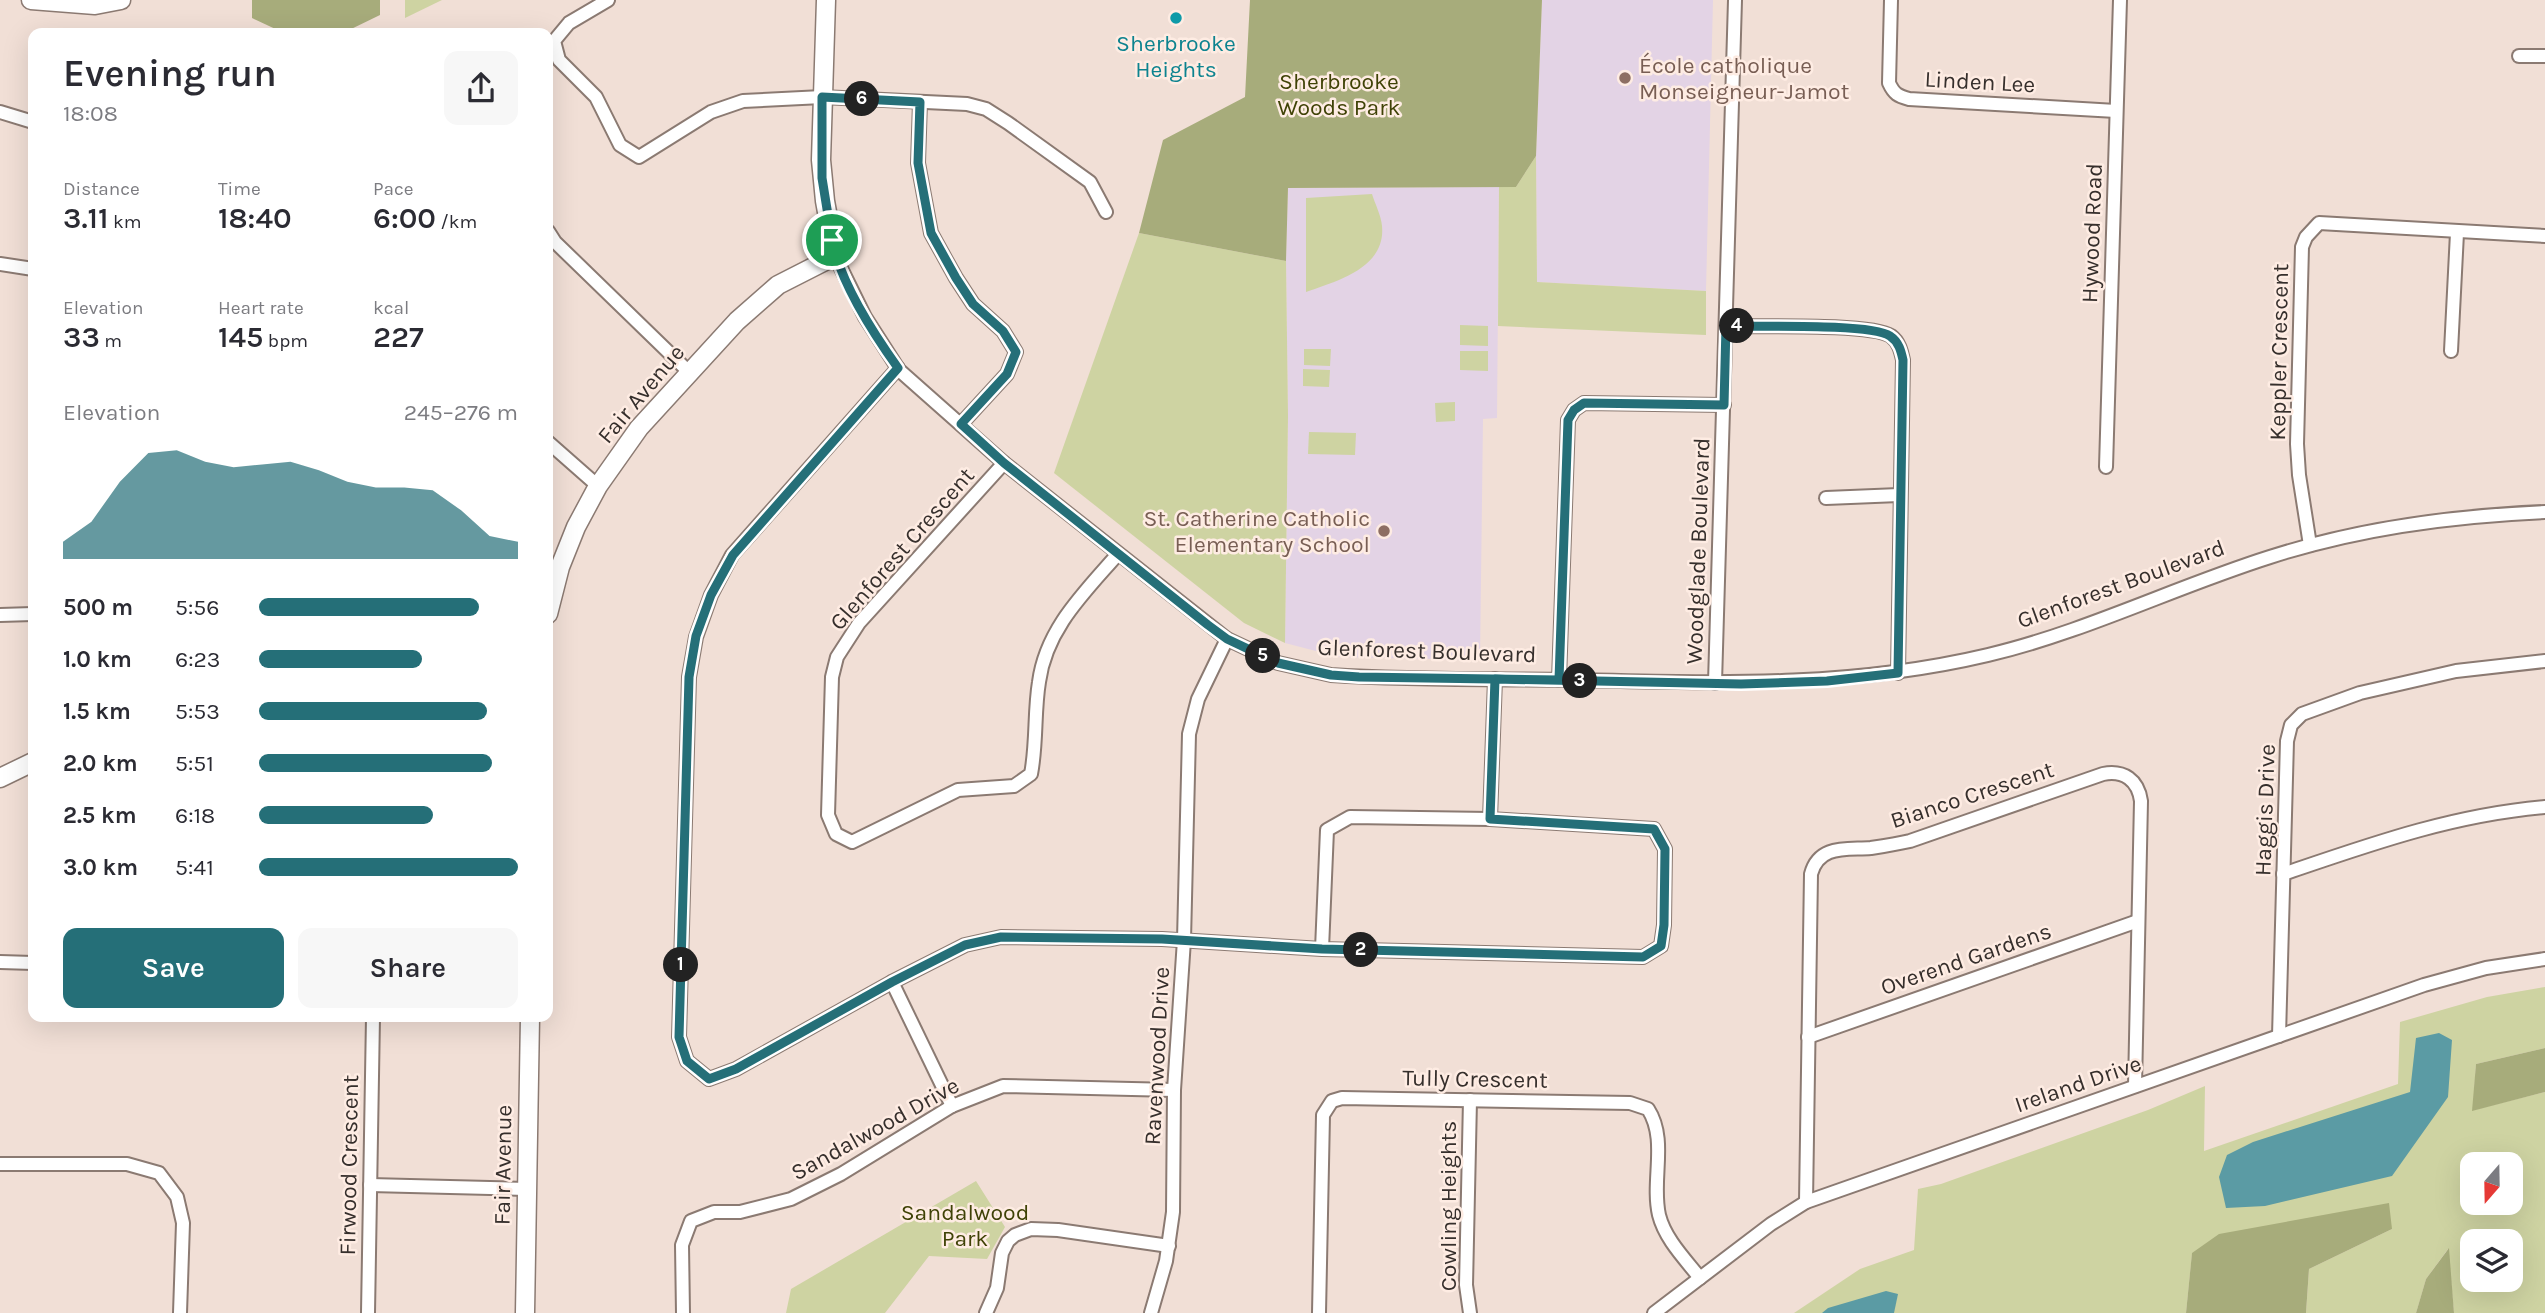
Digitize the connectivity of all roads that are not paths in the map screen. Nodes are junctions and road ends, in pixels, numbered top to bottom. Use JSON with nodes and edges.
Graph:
{"nodes":[{"id":1,"x":31,"y":0,"type":"edge"},
{"id":2,"x":121,"y":0,"type":"edge"},
{"id":3,"x":608,"y":0,"type":"edge"},
{"id":4,"x":826,"y":0,"type":"edge"},
{"id":5,"x":1735,"y":0,"type":"edge"},
{"id":6,"x":1891,"y":0,"type":"edge"},
{"id":7,"x":2120,"y":0,"type":"edge"},
{"id":8,"x":2519,"y":56,"type":"dead end"},
{"id":9,"x":2545,"y":57,"type":"edge"},
{"id":10,"x":822,"y":97,"type":"junction"},
{"id":11,"x":920,"y":102,"type":"junction"},
{"id":12,"x":2116,"y":111,"type":"junction"},
{"id":13,"x":0,"y":112,"type":"edge"},
{"id":14,"x":28,"y":120,"type":"edge"},
{"id":15,"x":1106,"y":212,"type":"dead end"},
{"id":16,"x":2456,"y":233,"type":"junction"},
{"id":17,"x":2545,"y":236,"type":"edge"},
{"id":18,"x":553,"y":239,"type":"edge"},
{"id":19,"x":835,"y":256,"type":"junction"},
{"id":20,"x":0,"y":264,"type":"edge"},
{"id":21,"x":28,"y":268,"type":"edge"},
{"id":22,"x":1726,"y":326,"type":"junction"},
{"id":23,"x":2451,"y":351,"type":"dead end"},
{"id":24,"x":898,"y":368,"type":"junction"},
{"id":25,"x":690,"y":373,"type":"junction"},
{"id":26,"x":1724,"y":405,"type":"junction"},
{"id":27,"x":961,"y":424,"type":"junction"},
{"id":28,"x":553,"y":446,"type":"edge"},
{"id":29,"x":1004,"y":463,"type":"junction"},
{"id":30,"x":2106,"y":467,"type":"dead end"},
{"id":31,"x":598,"y":486,"type":"junction"},
{"id":32,"x":1899,"y":495,"type":"junction"},
{"id":33,"x":1826,"y":498,"type":"dead end"},
{"id":34,"x":2545,"y":512,"type":"edge"},
{"id":35,"x":2310,"y":545,"type":"junction"},
{"id":36,"x":1117,"y":555,"type":"junction"},
{"id":37,"x":553,"y":594,"type":"edge"},
{"id":38,"x":28,"y":614,"type":"edge"},
{"id":39,"x":0,"y":615,"type":"edge"},
{"id":40,"x":1227,"y":639,"type":"junction"},
{"id":41,"x":2545,"y":661,"type":"edge"},
{"id":42,"x":1898,"y":673,"type":"junction"},
{"id":43,"x":1495,"y":679,"type":"junction"},
{"id":44,"x":1559,"y":680,"type":"junction"},
{"id":45,"x":1715,"y":683,"type":"junction"},
{"id":46,"x":28,"y":764,"type":"edge"},
{"id":47,"x":0,"y":778,"type":"edge"},
{"id":48,"x":2545,"y":807,"type":"edge"},
{"id":49,"x":1490,"y":819,"type":"junction"},
{"id":50,"x":2283,"y":874,"type":"junction"},
{"id":51,"x":2138,"y":920,"type":"junction"},
{"id":52,"x":1184,"y":940,"type":"junction"},
{"id":53,"x":1322,"y":949,"type":"junction"},
{"id":54,"x":2545,"y":959,"type":"edge"},
{"id":55,"x":0,"y":962,"type":"edge"},
{"id":56,"x":28,"y":963,"type":"edge"},
{"id":57,"x":892,"y":982,"type":"junction"},
{"id":58,"x":373,"y":1022,"type":"edge"},
{"id":59,"x":530,"y":1022,"type":"edge"},
{"id":60,"x":2279,"y":1036,"type":"junction"},
{"id":61,"x":1808,"y":1037,"type":"junction"},
{"id":62,"x":2134,"y":1086,"type":"junction"},
{"id":63,"x":1174,"y":1090,"type":"junction"},
{"id":64,"x":1470,"y":1100,"type":"junction"},
{"id":65,"x":953,"y":1106,"type":"junction"},
{"id":66,"x":0,"y":1164,"type":"edge"},
{"id":67,"x":370,"y":1185,"type":"junction"},
{"id":68,"x":526,"y":1189,"type":"junction"},
{"id":69,"x":1805,"y":1202,"type":"junction"},
{"id":70,"x":1169,"y":1246,"type":"junction"},
{"id":71,"x":1700,"y":1278,"type":"junction"},
{"id":72,"x":180,"y":1313,"type":"edge"},
{"id":73,"x":368,"y":1313,"type":"edge"},
{"id":74,"x":524,"y":1313,"type":"edge"},
{"id":75,"x":683,"y":1313,"type":"edge"},
{"id":76,"x":986,"y":1313,"type":"edge"},
{"id":77,"x":1152,"y":1313,"type":"edge"},
{"id":78,"x":1319,"y":1313,"type":"edge"},
{"id":79,"x":1471,"y":1313,"type":"edge"},
{"id":80,"x":1654,"y":1313,"type":"edge"}],
"edges":[{"from":1,"to":2,"type":"street"},
{"from":3,"to":10,"type":"street"},
{"from":4,"to":10,"type":"street","name":"Glenforest Boulevard"},
{"from":5,"to":22,"type":"street","name":"Woodglade Boulevard"},
{"from":6,"to":12,"type":"street","name":"Linden Lee"},
{"from":7,"to":12,"type":"street","name":"Hywood Road"},
{"from":8,"to":9,"type":"street"},
{"from":10,"to":11,"type":"street"},
{"from":10,"to":19,"type":"street","name":"Glenforest Boulevard"},
{"from":11,"to":15,"type":"street"},
{"from":11,"to":27,"type":"street"},
{"from":12,"to":30,"type":"street","name":"Hywood Road"},
{"from":13,"to":14,"type":"street"},
{"from":16,"to":17,"type":"street","name":"Keppler Crescent"},
{"from":16,"to":23,"type":"street"},
{"from":16,"to":35,"type":"street","name":"Keppler Crescent"},
{"from":18,"to":25,"type":"street"},
{"from":19,"to":24,"type":"street","name":"Glenforest Boulevard"},
{"from":19,"to":25,"type":"street","name":"Fair Avenue"},
{"from":20,"to":21,"type":"street"},
{"from":22,"to":26,"type":"street","name":"Woodglade Boulevard"},
{"from":22,"to":32,"type":"street"},
{"from":24,"to":27,"type":"street","name":"Glenforest Boulevard"},
{"from":24,"to":57,"type":"street"},
{"from":25,"to":31,"type":"street","name":"Fair Avenue"},
{"from":26,"to":44,"type":"street"},
{"from":26,"to":45,"type":"street","name":"Woodglade Boulevard"},
{"from":27,"to":29,"type":"street","name":"Glenforest Boulevard"},
{"from":28,"to":31,"type":"street"},
{"from":29,"to":36,"type":"street","name":"Glenforest Boulevard"},
{"from":29,"to":36,"type":"street","name":"Glenforest Crescent"},
{"from":31,"to":37,"type":"street","name":"Fair Avenue"},
{"from":32,"to":33,"type":"street"},
{"from":32,"to":42,"type":"street"},
{"from":34,"to":35,"type":"street","name":"Glenforest Boulevard"},
{"from":35,"to":42,"type":"street","name":"Glenforest Boulevard"},
{"from":36,"to":40,"type":"street","name":"Glenforest Boulevard"},
{"from":38,"to":39,"type":"street"},
{"from":40,"to":43,"type":"street","name":"Glenforest Boulevard"},
{"from":40,"to":52,"type":"street","name":"Ravenwood Drive"},
{"from":41,"to":50,"type":"street","name":"Haggis Drive"},
{"from":42,"to":45,"type":"street","name":"Glenforest Boulevard"},
{"from":43,"to":44,"type":"street","name":"Glenforest Boulevard"},
{"from":43,"to":49,"type":"street"},
{"from":44,"to":45,"type":"street","name":"Glenforest Boulevard"},
{"from":46,"to":47,"type":"street"},
{"from":48,"to":50,"type":"street"},
{"from":49,"to":53,"type":"street"},
{"from":49,"to":53,"type":"street"},
{"from":50,"to":60,"type":"street","name":"Haggis Drive"},
{"from":51,"to":61,"type":"street","name":"Overend Gardens"},
{"from":51,"to":61,"type":"street","name":"Bianco Crescent"},
{"from":51,"to":62,"type":"street","name":"Bianco Crescent"},
{"from":52,"to":53,"type":"street"},
{"from":52,"to":57,"type":"street"},
{"from":52,"to":63,"type":"street","name":"Ravenwood Drive"},
{"from":54,"to":60,"type":"street","name":"Ireland Drive"},
{"from":55,"to":56,"type":"street"},
{"from":57,"to":65,"type":"street"},
{"from":58,"to":67,"type":"street","name":"Firwood Crescent"},
{"from":59,"to":68,"type":"street","name":"Fair Avenue"},
{"from":60,"to":62,"type":"street","name":"Ireland Drive"},
{"from":61,"to":69,"type":"street","name":"Bianco Crescent"},
{"from":62,"to":69,"type":"street","name":"Ireland Drive"},
{"from":63,"to":65,"type":"street","name":"Sandalwood Drive"},
{"from":63,"to":70,"type":"street","name":"Ravenwood Drive"},
{"from":64,"to":71,"type":"street","name":"Tully Crescent"},
{"from":64,"to":78,"type":"street","name":"Tully Crescent"},
{"from":64,"to":79,"type":"street","name":"Cowling Heights"},
{"from":65,"to":75,"type":"street","name":"Sandalwood Drive"},
{"from":66,"to":72,"type":"street"},
{"from":67,"to":68,"type":"street"},
{"from":67,"to":73,"type":"street","name":"Firwood Crescent"},
{"from":68,"to":74,"type":"street","name":"Fair Avenue"},
{"from":69,"to":71,"type":"street","name":"Ireland Drive"},
{"from":70,"to":76,"type":"street"},
{"from":70,"to":77,"type":"street","name":"Ravenwood Drive"},
{"from":71,"to":80,"type":"street","name":"Ireland Drive"}]}
